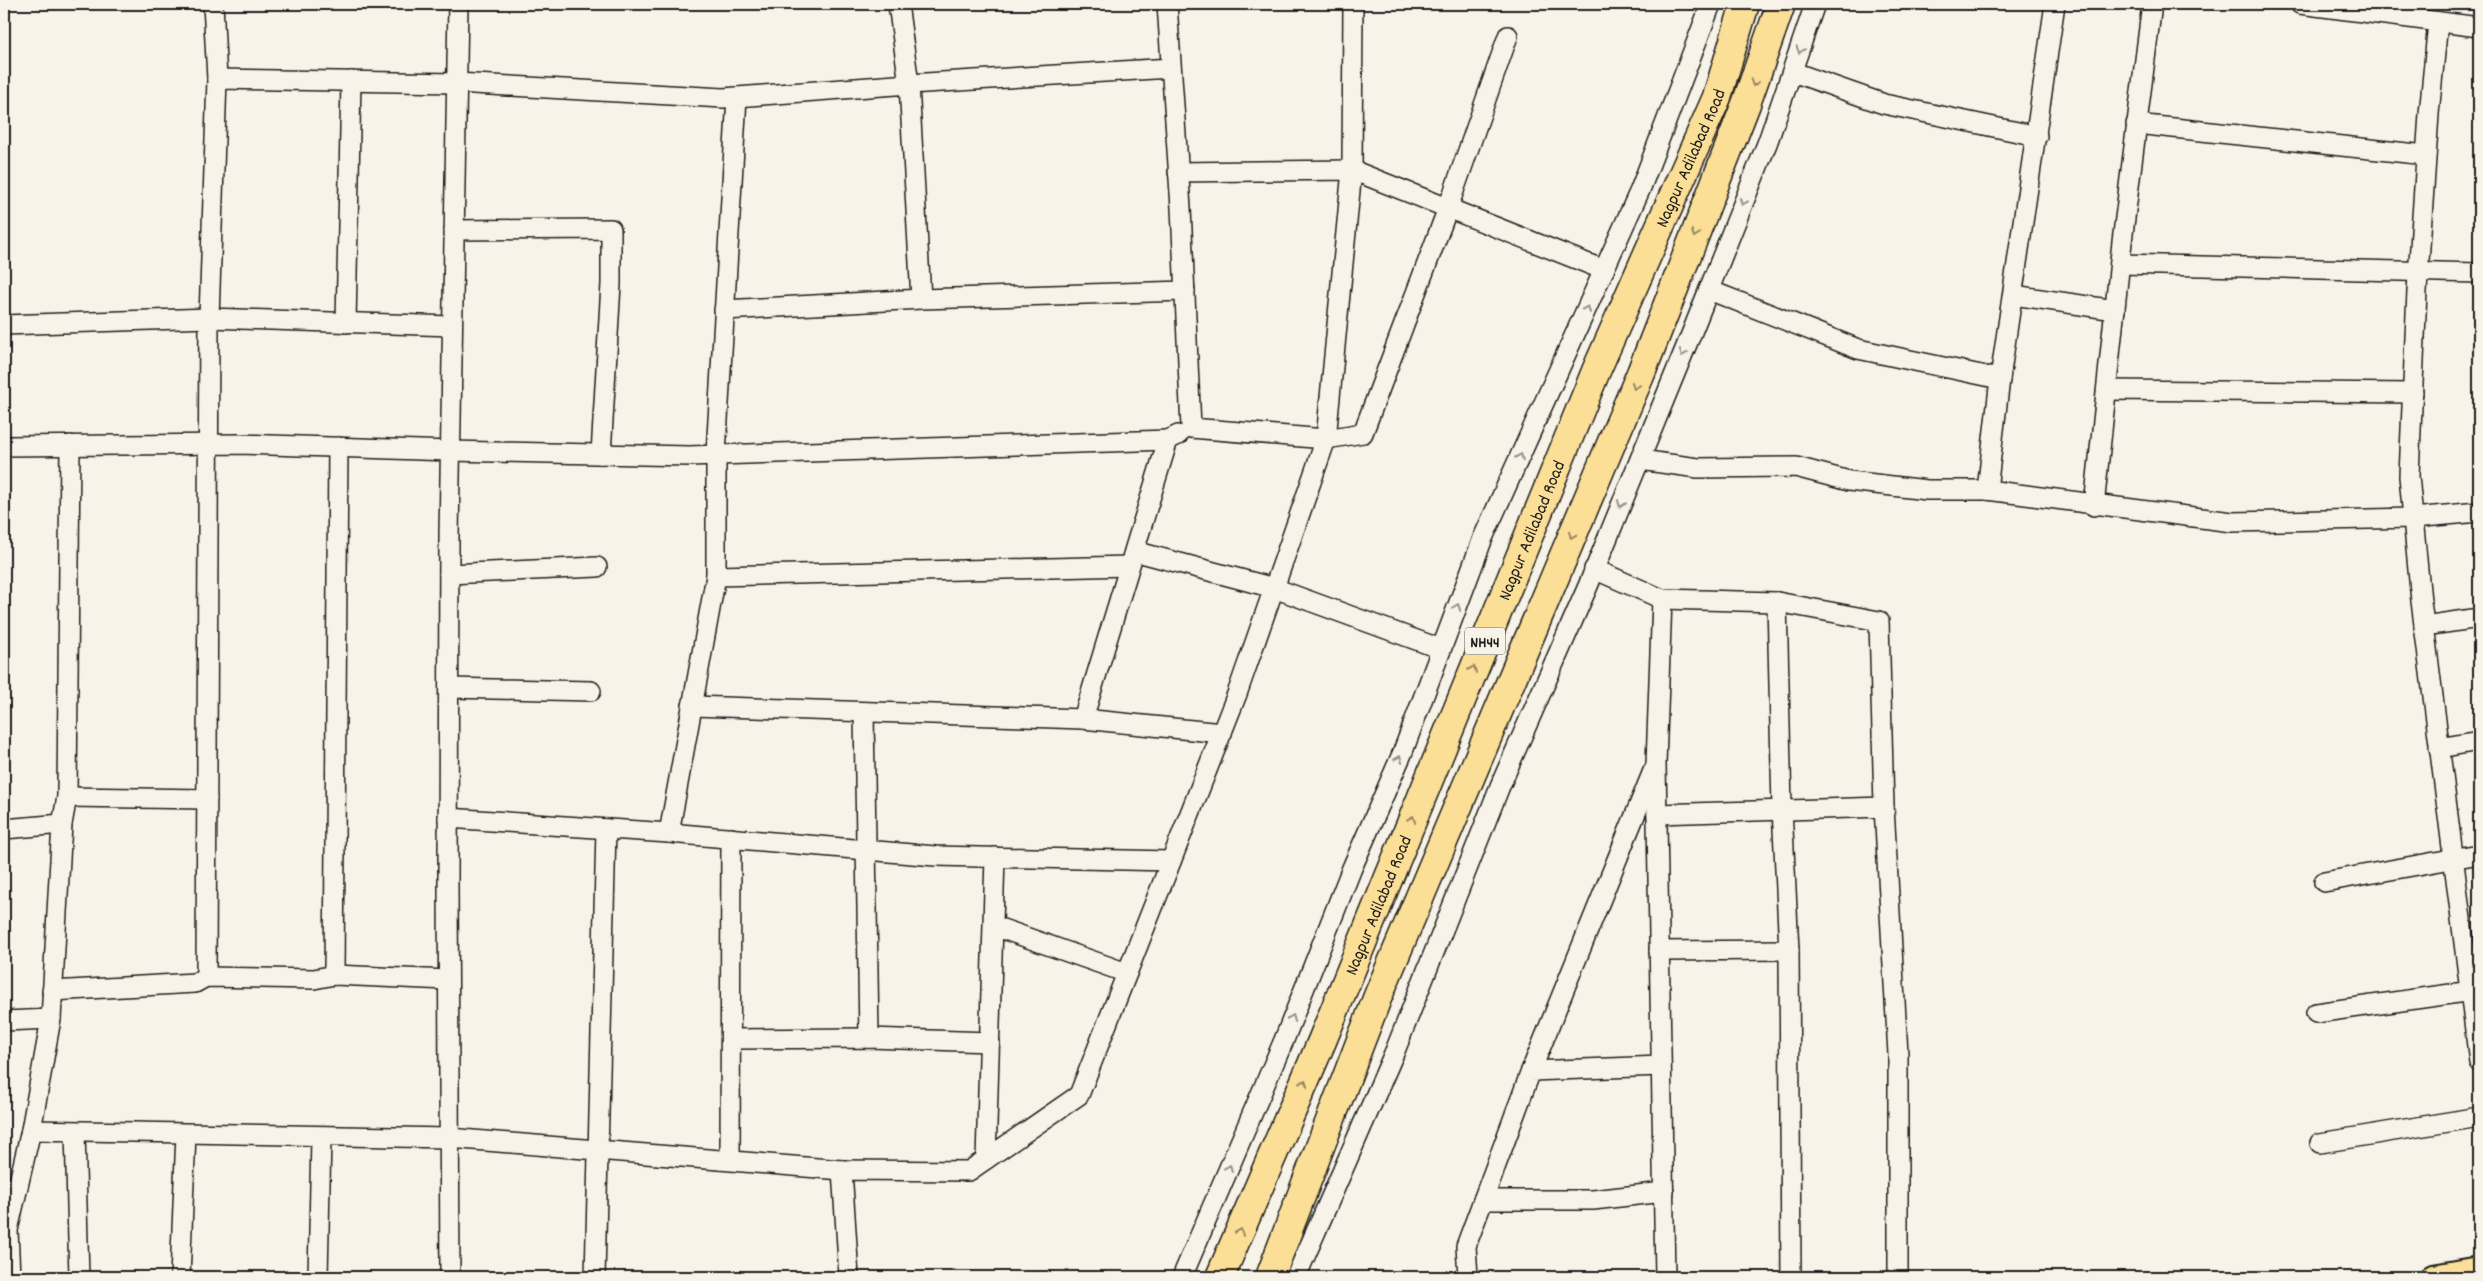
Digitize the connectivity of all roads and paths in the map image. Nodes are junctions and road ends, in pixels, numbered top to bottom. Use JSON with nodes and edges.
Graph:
{"nodes":[{"id":1,"x":213,"y":4,"type":"edge"},
{"id":2,"x":458,"y":4,"type":"edge"},
{"id":3,"x":898,"y":4,"type":"edge"},
{"id":4,"x":1167,"y":4,"type":"edge"},
{"id":5,"x":1352,"y":4,"type":"edge"},
{"id":6,"x":1711,"y":4,"type":"edge"},
{"id":7,"x":1745,"y":4,"type":"edge"},
{"id":8,"x":1781,"y":4,"type":"edge"},
{"id":9,"x":1815,"y":4,"type":"edge"},
{"id":10,"x":2056,"y":4,"type":"edge"},
{"id":11,"x":2152,"y":4,"type":"edge"},
{"id":12,"x":2300,"y":4,"type":"edge"},
{"id":13,"x":2438,"y":22,"type":"junction"},
{"id":14,"x":2479,"y":27,"type":"edge"},
{"id":15,"x":1508,"y":36,"type":"dead end"},
{"id":16,"x":1171,"y":68,"type":"junction"},
{"id":17,"x":1793,"y":72,"type":"junction"},
{"id":18,"x":217,"y":79,"type":"junction"},
{"id":19,"x":351,"y":81,"type":"junction"},
{"id":20,"x":456,"y":83,"type":"junction"},
{"id":21,"x":908,"y":84,"type":"junction"},
{"id":22,"x":737,"y":96,"type":"junction"},
{"id":23,"x":2136,"y":124,"type":"junction"},
{"id":24,"x":2036,"y":136,"type":"junction"},
{"id":25,"x":2426,"y":155,"type":"junction"},
{"id":26,"x":1352,"y":170,"type":"junction"},
{"id":27,"x":1178,"y":172,"type":"junction"},
{"id":28,"x":1448,"y":208,"type":"junction"},
{"id":29,"x":454,"y":230,"type":"junction"},
{"id":30,"x":2120,"y":264,"type":"junction"},
{"id":31,"x":1604,"y":270,"type":"junction"},
{"id":32,"x":2418,"y":273,"type":"junction"},
{"id":33,"x":2479,"y":273,"type":"edge"},
{"id":34,"x":1708,"y":290,"type":"junction"},
{"id":35,"x":1185,"y":291,"type":"junction"},
{"id":36,"x":2013,"y":295,"type":"junction"},
{"id":37,"x":921,"y":299,"type":"junction"},
{"id":38,"x":724,"y":310,"type":"junction"},
{"id":39,"x":2115,"y":310,"type":"junction"},
{"id":40,"x":208,"y":318,"type":"junction"},
{"id":41,"x":346,"y":323,"type":"junction"},
{"id":42,"x":4,"y":325,"type":"edge"},
{"id":43,"x":452,"y":326,"type":"junction"},
{"id":44,"x":1565,"y":357,"type":"junction"},
{"id":45,"x":1596,"y":371,"type":"junction"},
{"id":46,"x":2000,"y":379,"type":"junction"},
{"id":47,"x":2107,"y":390,"type":"junction"},
{"id":48,"x":2413,"y":393,"type":"junction"},
{"id":49,"x":1191,"y":428,"type":"junction"},
{"id":50,"x":1326,"y":439,"type":"junction"},
{"id":51,"x":1168,"y":440,"type":"junction"},
{"id":52,"x":209,"y":444,"type":"junction"},
{"id":53,"x":70,"y":445,"type":"junction"},
{"id":54,"x":4,"y":446,"type":"edge"},
{"id":55,"x":338,"y":447,"type":"junction"},
{"id":56,"x":450,"y":451,"type":"junction"},
{"id":57,"x":601,"y":454,"type":"junction"},
{"id":58,"x":716,"y":454,"type":"junction"},
{"id":59,"x":1640,"y":460,"type":"junction"},
{"id":60,"x":1988,"y":490,"type":"junction"},
{"id":61,"x":2094,"y":506,"type":"junction"},
{"id":62,"x":2479,"y":512,"type":"edge"},
{"id":63,"x":2413,"y":518,"type":"junction"},
{"id":64,"x":1132,"y":558,"type":"junction"},
{"id":65,"x":597,"y":568,"type":"dead end"},
{"id":66,"x":1594,"y":569,"type":"junction"},
{"id":67,"x":449,"y":574,"type":"junction"},
{"id":68,"x":716,"y":576,"type":"junction"},
{"id":69,"x":1274,"y":588,"type":"junction"},
{"id":70,"x":1662,"y":598,"type":"junction"},
{"id":71,"x":1777,"y":602,"type":"junction"},
{"id":72,"x":2479,"y":618,"type":"edge"},
{"id":73,"x":2424,"y":626,"type":"junction"},
{"id":74,"x":1441,"y":649,"type":"junction"},
{"id":75,"x":449,"y":688,"type":"junction"},
{"id":76,"x":591,"y":691,"type":"dead end"},
{"id":77,"x":692,"y":706,"type":"junction"},
{"id":78,"x":864,"y":712,"type":"junction"},
{"id":79,"x":1082,"y":719,"type":"junction"},
{"id":80,"x":1222,"y":733,"type":"junction"},
{"id":81,"x":2479,"y":741,"type":"edge"},
{"id":82,"x":2439,"y":748,"type":"junction"},
{"id":83,"x":1656,"y":764,"type":"junction"},
{"id":84,"x":67,"y":797,"type":"junction"},
{"id":85,"x":207,"y":799,"type":"junction"},
{"id":86,"x":1884,"y":807,"type":"junction"},
{"id":87,"x":1782,"y":808,"type":"junction"},
{"id":88,"x":1657,"y":814,"type":"junction"},
{"id":89,"x":448,"y":818,"type":"junction"},
{"id":90,"x":62,"y":824,"type":"junction"},
{"id":91,"x":4,"y":829,"type":"edge"},
{"id":92,"x":606,"y":829,"type":"junction"},
{"id":93,"x":669,"y":833,"type":"junction"},
{"id":94,"x":731,"y":838,"type":"junction"},
{"id":95,"x":866,"y":849,"type":"junction"},
{"id":96,"x":2479,"y":854,"type":"edge"},
{"id":97,"x":995,"y":857,"type":"junction"},
{"id":98,"x":2454,"y":858,"type":"junction"},
{"id":99,"x":1171,"y":861,"type":"junction"},
{"id":100,"x":2324,"y":882,"type":"dead end"},
{"id":101,"x":994,"y":926,"type":"junction"},
{"id":102,"x":1789,"y":950,"type":"junction"},
{"id":103,"x":1659,"y":951,"type":"junction"},
{"id":104,"x":1127,"y":973,"type":"junction"},
{"id":105,"x":334,"y":975,"type":"junction"},
{"id":106,"x":206,"y":977,"type":"junction"},
{"id":107,"x":448,"y":980,"type":"junction"},
{"id":108,"x":52,"y":991,"type":"junction"},
{"id":109,"x":2475,"y":991,"type":"edge"},
{"id":110,"x":2316,"y":1013,"type":"dead end"},
{"id":111,"x":51,"y":1019,"type":"junction"},
{"id":112,"x":4,"y":1021,"type":"edge"},
{"id":113,"x":869,"y":1038,"type":"junction"},
{"id":114,"x":731,"y":1039,"type":"junction"},
{"id":115,"x":990,"y":1042,"type":"junction"},
{"id":116,"x":2479,"y":1062,"type":"edge"},
{"id":117,"x":1661,"y":1066,"type":"junction"},
{"id":118,"x":1532,"y":1071,"type":"junction"},
{"id":119,"x":2479,"y":1117,"type":"edge"},
{"id":120,"x":31,"y":1130,"type":"junction"},
{"id":121,"x":75,"y":1132,"type":"junction"},
{"id":122,"x":186,"y":1134,"type":"junction"},
{"id":123,"x":322,"y":1137,"type":"junction"},
{"id":124,"x":450,"y":1138,"type":"junction"},
{"id":125,"x":2320,"y":1143,"type":"dead end"},
{"id":126,"x":598,"y":1150,"type":"junction"},
{"id":127,"x":986,"y":1159,"type":"junction"},
{"id":128,"x":730,"y":1160,"type":"junction"},
{"id":129,"x":842,"y":1170,"type":"junction"},
{"id":130,"x":1664,"y":1192,"type":"junction"},
{"id":131,"x":1483,"y":1200,"type":"junction"},
{"id":132,"x":6,"y":1230,"type":"edge"},
{"id":133,"x":2479,"y":1269,"type":"edge"},
{"id":134,"x":10,"y":1277,"type":"edge"},
{"id":135,"x":79,"y":1277,"type":"edge"},
{"id":136,"x":180,"y":1277,"type":"edge"},
{"id":137,"x":318,"y":1277,"type":"edge"},
{"id":138,"x":450,"y":1277,"type":"edge"},
{"id":139,"x":595,"y":1277,"type":"edge"},
{"id":140,"x":848,"y":1277,"type":"edge"},
{"id":141,"x":1182,"y":1277,"type":"edge"},
{"id":142,"x":1220,"y":1277,"type":"edge"},
{"id":143,"x":1270,"y":1277,"type":"edge"},
{"id":144,"x":1296,"y":1277,"type":"edge"},
{"id":145,"x":1468,"y":1277,"type":"edge"},
{"id":146,"x":1665,"y":1277,"type":"edge"},
{"id":147,"x":1791,"y":1277,"type":"edge"},
{"id":148,"x":1898,"y":1277,"type":"edge"},
{"id":149,"x":2432,"y":1277,"type":"edge"}],
"edges":[{"from":1,"to":18,"type":"street"},
{"from":2,"to":20,"type":"street"},
{"from":3,"to":21,"type":"street"},
{"from":4,"to":16,"type":"street"},
{"from":5,"to":26,"type":"street"},
{"from":6,"to":31,"type":"street"},
{"from":7,"to":45,"type":"highway","name":"Nagpur Adilabad Road","number":"NH44"},
{"from":8,"to":143,"type":"highway","name":"Nagpur Adilabad Road","number":"NH44","one_way":true},
{"from":9,"to":17,"type":"street","one_way":true},
{"from":10,"to":24,"type":"street"},
{"from":11,"to":23,"type":"street"},
{"from":12,"to":13,"type":"street"},
{"from":13,"to":14,"type":"street"},
{"from":13,"to":25,"type":"street"},
{"from":15,"to":28,"type":"street"},
{"from":16,"to":21,"type":"street"},
{"from":16,"to":27,"type":"street"},
{"from":17,"to":24,"type":"street"},
{"from":17,"to":34,"type":"street","one_way":true},
{"from":18,"to":19,"type":"street"},
{"from":18,"to":40,"type":"street"},
{"from":19,"to":20,"type":"street"},
{"from":19,"to":41,"type":"street"},
{"from":20,"to":22,"type":"street"},
{"from":20,"to":29,"type":"street"},
{"from":21,"to":22,"type":"street"},
{"from":21,"to":37,"type":"street"},
{"from":22,"to":38,"type":"street"},
{"from":23,"to":25,"type":"street"},
{"from":23,"to":30,"type":"street"},
{"from":24,"to":36,"type":"street"},
{"from":25,"to":32,"type":"street"},
{"from":26,"to":27,"type":"street"},
{"from":26,"to":28,"type":"street"},
{"from":26,"to":50,"type":"street"},
{"from":27,"to":35,"type":"street"},
{"from":28,"to":31,"type":"street"},
{"from":28,"to":50,"type":"street"},
{"from":29,"to":43,"type":"street"},
{"from":29,"to":57,"type":"street"},
{"from":30,"to":32,"type":"street"},
{"from":30,"to":39,"type":"street"},
{"from":44,"to":31,"type":"street","one_way":true},
{"from":32,"to":33,"type":"street"},
{"from":32,"to":48,"type":"street"},
{"from":34,"to":46,"type":"street"},
{"from":34,"to":59,"type":"street","one_way":true},
{"from":35,"to":37,"type":"street"},
{"from":35,"to":49,"type":"street"},
{"from":36,"to":39,"type":"street"},
{"from":36,"to":46,"type":"street"},
{"from":37,"to":38,"type":"street"},
{"from":38,"to":58,"type":"street"},
{"from":39,"to":47,"type":"street"},
{"from":40,"to":41,"type":"street"},
{"from":40,"to":42,"type":"street"},
{"from":40,"to":52,"type":"street"},
{"from":41,"to":43,"type":"street"},
{"from":43,"to":56,"type":"street"},
{"from":44,"to":45,"type":"street"},
{"from":74,"to":44,"type":"street","one_way":true},
{"from":142,"to":45,"type":"highway","name":"Nagpur Adilabad Road","number":"NH44","one_way":true},
{"from":46,"to":60,"type":"street"},
{"from":47,"to":48,"type":"street"},
{"from":47,"to":61,"type":"street"},
{"from":48,"to":63,"type":"street"},
{"from":49,"to":50,"type":"street"},
{"from":49,"to":51,"type":"street"},
{"from":50,"to":69,"type":"street"},
{"from":51,"to":58,"type":"street"},
{"from":51,"to":64,"type":"street"},
{"from":52,"to":53,"type":"street"},
{"from":52,"to":55,"type":"street"},
{"from":52,"to":85,"type":"street"},
{"from":53,"to":54,"type":"street"},
{"from":53,"to":84,"type":"street"},
{"from":55,"to":56,"type":"street"},
{"from":55,"to":105,"type":"street"},
{"from":56,"to":57,"type":"street"},
{"from":56,"to":67,"type":"street"},
{"from":57,"to":58,"type":"street"},
{"from":58,"to":68,"type":"street"},
{"from":59,"to":60,"type":"street"},
{"from":59,"to":66,"type":"street","one_way":true},
{"from":60,"to":61,"type":"street"},
{"from":61,"to":63,"type":"street"},
{"from":62,"to":63,"type":"street"},
{"from":63,"to":73,"type":"street"},
{"from":64,"to":68,"type":"street"},
{"from":64,"to":69,"type":"street"},
{"from":64,"to":79,"type":"street"},
{"from":65,"to":67,"type":"street"},
{"from":66,"to":70,"type":"street"},
{"from":66,"to":144,"type":"street"},
{"from":67,"to":75,"type":"street"},
{"from":68,"to":77,"type":"street"},
{"from":69,"to":74,"type":"street"},
{"from":69,"to":80,"type":"street"},
{"from":70,"to":71,"type":"street"},
{"from":70,"to":83,"type":"street"},
{"from":71,"to":86,"type":"street"},
{"from":71,"to":87,"type":"street"},
{"from":72,"to":73,"type":"street"},
{"from":73,"to":82,"type":"street"},
{"from":141,"to":74,"type":"street","one_way":true},
{"from":75,"to":76,"type":"street"},
{"from":75,"to":89,"type":"street"},
{"from":77,"to":78,"type":"street"},
{"from":77,"to":93,"type":"street"},
{"from":78,"to":79,"type":"street"},
{"from":78,"to":95,"type":"street"},
{"from":79,"to":80,"type":"street"},
{"from":80,"to":99,"type":"street"},
{"from":81,"to":82,"type":"street"},
{"from":82,"to":98,"type":"street"},
{"from":83,"to":88,"type":"street"},
{"from":83,"to":118,"type":"street"},
{"from":84,"to":85,"type":"street"},
{"from":84,"to":90,"type":"street"},
{"from":85,"to":106,"type":"street"},
{"from":86,"to":87,"type":"street"},
{"from":86,"to":148,"type":"street"},
{"from":87,"to":88,"type":"street"},
{"from":87,"to":102,"type":"street"},
{"from":88,"to":103,"type":"street"},
{"from":89,"to":92,"type":"street"},
{"from":89,"to":107,"type":"street"},
{"from":90,"to":91,"type":"street"},
{"from":90,"to":108,"type":"street"},
{"from":92,"to":93,"type":"street"},
{"from":92,"to":126,"type":"street"},
{"from":93,"to":94,"type":"street"},
{"from":94,"to":95,"type":"street"},
{"from":94,"to":114,"type":"street"},
{"from":95,"to":97,"type":"street"},
{"from":95,"to":113,"type":"street"},
{"from":96,"to":98,"type":"street"},
{"from":97,"to":99,"type":"street"},
{"from":97,"to":101,"type":"street"},
{"from":98,"to":100,"type":"street"},
{"from":98,"to":109,"type":"street"},
{"from":99,"to":104,"type":"street"},
{"from":101,"to":104,"type":"street"},
{"from":101,"to":115,"type":"street"},
{"from":102,"to":103,"type":"street"},
{"from":102,"to":147,"type":"street"},
{"from":103,"to":117,"type":"street"},
{"from":104,"to":127,"type":"street"},
{"from":105,"to":106,"type":"street"},
{"from":105,"to":107,"type":"street"},
{"from":106,"to":108,"type":"street"},
{"from":107,"to":124,"type":"street"},
{"from":108,"to":111,"type":"street"},
{"from":109,"to":110,"type":"street"},
{"from":109,"to":116,"type":"street"},
{"from":111,"to":112,"type":"street"},
{"from":111,"to":120,"type":"street"},
{"from":113,"to":114,"type":"street"},
{"from":113,"to":115,"type":"street"},
{"from":114,"to":128,"type":"street"},
{"from":115,"to":127,"type":"street"},
{"from":117,"to":118,"type":"street"},
{"from":117,"to":130,"type":"street"},
{"from":118,"to":131,"type":"street"},
{"from":119,"to":125,"type":"street"},
{"from":120,"to":121,"type":"street"},
{"from":120,"to":132,"type":"street"},
{"from":121,"to":122,"type":"street"},
{"from":121,"to":135,"type":"street"},
{"from":122,"to":123,"type":"street"},
{"from":122,"to":136,"type":"street"},
{"from":123,"to":124,"type":"street"},
{"from":123,"to":137,"type":"street"},
{"from":124,"to":126,"type":"street"},
{"from":124,"to":138,"type":"street"},
{"from":126,"to":128,"type":"street"},
{"from":126,"to":139,"type":"street"},
{"from":127,"to":129,"type":"street"},
{"from":128,"to":129,"type":"street"},
{"from":129,"to":140,"type":"street"},
{"from":130,"to":131,"type":"street"},
{"from":130,"to":146,"type":"street"},
{"from":131,"to":145,"type":"street"},
{"from":132,"to":134,"type":"street"},
{"from":133,"to":149,"type":"main road"}]}
